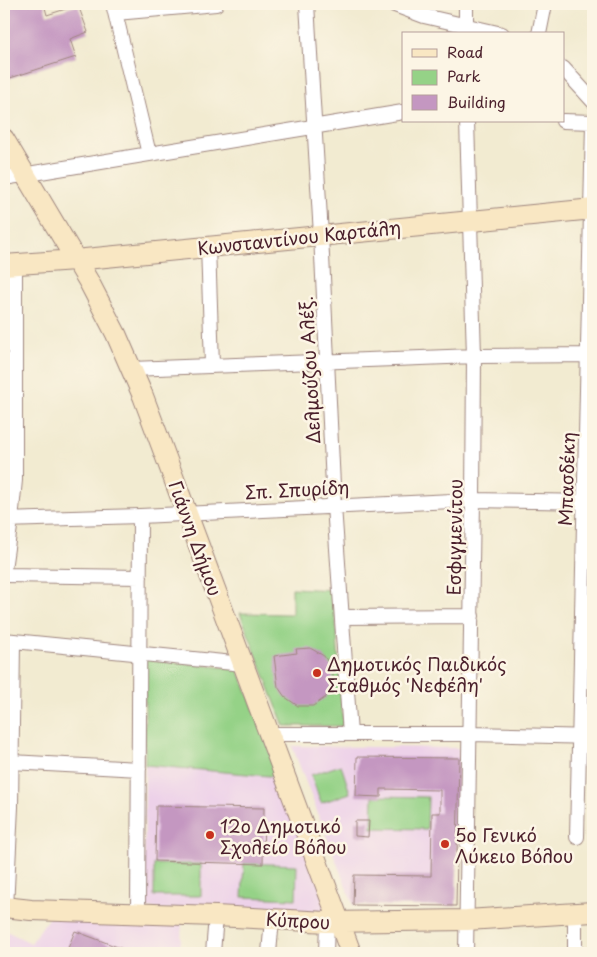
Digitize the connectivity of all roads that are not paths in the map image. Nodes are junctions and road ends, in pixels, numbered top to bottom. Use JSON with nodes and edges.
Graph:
{"nodes":[{"id":1,"x":216,"y":4,"type":"edge"},
{"id":2,"x":307,"y":4,"type":"edge"},
{"id":3,"x":392,"y":4,"type":"edge"},
{"id":4,"x":466,"y":4,"type":"edge"},
{"id":5,"x":545,"y":4,"type":"edge"},
{"id":6,"x":115,"y":8,"type":"edge"},
{"id":7,"x":466,"y":29,"type":"edge"},
{"id":8,"x":488,"y":32,"type":"edge"},
{"id":9,"x":539,"y":32,"type":"edge"},
{"id":10,"x":564,"y":69,"type":"edge"},
{"id":11,"x":593,"y":102,"type":"edge"},
{"id":12,"x":402,"y":112,"type":"edge"},
{"id":13,"x":564,"y":121,"type":"edge"},
{"id":14,"x":467,"y":122,"type":"edge"},
{"id":15,"x":593,"y":122,"type":"edge"},
{"id":16,"x":315,"y":126,"type":"junction"},
{"id":17,"x":4,"y":139,"type":"edge"},
{"id":18,"x":149,"y":154,"type":"junction"},
{"id":19,"x":24,"y":175,"type":"junction"},
{"id":20,"x":4,"y":178,"type":"edge"},
{"id":21,"x":592,"y":187,"type":"edge"},
{"id":22,"x":592,"y":209,"type":"edge"},
{"id":23,"x":470,"y":220,"type":"junction"},
{"id":24,"x":321,"y":235,"type":"junction"},
{"id":25,"x":208,"y":246,"type":"junction"},
{"id":26,"x":75,"y":260,"type":"junction"},
{"id":27,"x":9,"y":265,"type":"edge"},
{"id":28,"x":591,"y":355,"type":"edge"},
{"id":29,"x":474,"y":356,"type":"junction"},
{"id":30,"x":328,"y":360,"type":"junction"},
{"id":31,"x":212,"y":365,"type":"junction"},
{"id":32,"x":131,"y":369,"type":"junction"},
{"id":33,"x":9,"y":408,"type":"edge"},
{"id":34,"x":473,"y":500,"type":"junction"},
{"id":35,"x":589,"y":502,"type":"edge"},
{"id":36,"x":334,"y":506,"type":"junction"},
{"id":37,"x":187,"y":514,"type":"junction"},
{"id":38,"x":140,"y":516,"type":"junction"},
{"id":39,"x":7,"y":520,"type":"edge"},
{"id":40,"x":4,"y":570,"type":"edge"},
{"id":41,"x":4,"y":575,"type":"edge"},
{"id":42,"x":140,"y":576,"type":"junction"},
{"id":43,"x":588,"y":578,"type":"edge"},
{"id":44,"x":472,"y":616,"type":"junction"},
{"id":45,"x":342,"y":618,"type":"junction"},
{"id":46,"x":9,"y":640,"type":"edge"},
{"id":47,"x":139,"y":653,"type":"junction"},
{"id":48,"x":243,"y":664,"type":"junction"},
{"id":49,"x":8,"y":724,"type":"edge"},
{"id":50,"x":269,"y":734,"type":"junction"},
{"id":51,"x":350,"y":734,"type":"junction"},
{"id":52,"x":470,"y":734,"type":"junction"},
{"id":53,"x":578,"y":737,"type":"junction"},
{"id":54,"x":593,"y":737,"type":"edge"},
{"id":55,"x":11,"y":762,"type":"junction"},
{"id":56,"x":139,"y":769,"type":"junction"},
{"id":57,"x":7,"y":806,"type":"edge"},
{"id":58,"x":577,"y":837,"type":"dead end"},
{"id":59,"x":5,"y":908,"type":"edge"},
{"id":60,"x":584,"y":913,"type":"edge"},
{"id":61,"x":138,"y":914,"type":"junction"},
{"id":62,"x":216,"y":916,"type":"junction"},
{"id":63,"x":272,"y":919,"type":"junction"},
{"id":64,"x":467,"y":920,"type":"junction"},
{"id":65,"x":333,"y":922,"type":"junction"},
{"id":66,"x":213,"y":953,"type":"edge"},
{"id":67,"x":269,"y":953,"type":"edge"},
{"id":68,"x":326,"y":953,"type":"edge"},
{"id":69,"x":351,"y":953,"type":"edge"},
{"id":70,"x":466,"y":953,"type":"edge"},
{"id":71,"x":575,"y":953,"type":"edge"}],
"edges":[{"from":1,"to":6,"type":"street"},
{"from":2,"to":16,"type":"street","name":"Δελμούζου Αλέξ."},
{"from":3,"to":7,"type":"street"},
{"from":4,"to":7,"type":"street"},
{"from":5,"to":9,"type":"street"},
{"from":6,"to":18,"type":"street"},
{"from":7,"to":8,"type":"street"},
{"from":10,"to":11,"type":"street"},
{"from":12,"to":16,"type":"street"},
{"from":13,"to":15,"type":"street"},
{"from":14,"to":23,"type":"street","name":"Εσφιγμενίτου"},
{"from":15,"to":21,"type":"street","name":"Μπασδέκη"},
{"from":16,"to":18,"type":"street"},
{"from":16,"to":24,"type":"street","name":"Δελμούζου Αλέξ."},
{"from":17,"to":19,"type":"street","name":"Γιάννη Δήμου"},
{"from":18,"to":19,"type":"street"},
{"from":19,"to":20,"type":"street"},
{"from":19,"to":26,"type":"street","name":"Γιάννη Δήμου"},
{"from":21,"to":22,"type":"street","name":"Μπασδέκη"},
{"from":22,"to":23,"type":"street","name":"Κωνσταντίνου Καρτάλη"},
{"from":22,"to":28,"type":"street","name":"Μπασδέκη"},
{"from":23,"to":24,"type":"street","name":"Κωνσταντίνου Καρτάλη"},
{"from":23,"to":29,"type":"street","name":"Εσφιγμενίτου"},
{"from":24,"to":25,"type":"street","name":"Κωνσταντίνου Καρτάλη"},
{"from":24,"to":30,"type":"street","name":"Δελμούζου Αλέξ."},
{"from":25,"to":26,"type":"street","name":"Κωνσταντίνου Καρτάλη"},
{"from":25,"to":31,"type":"street"},
{"from":26,"to":27,"type":"street","name":"Κωνσταντίνου Καρτάλη"},
{"from":26,"to":32,"type":"street","name":"Γιάννη Δήμου"},
{"from":27,"to":33,"type":"street"},
{"from":28,"to":29,"type":"street"},
{"from":28,"to":35,"type":"street","name":"Μπασδέκη"},
{"from":29,"to":30,"type":"street"},
{"from":29,"to":34,"type":"street","name":"Εσφιγμενίτου"},
{"from":30,"to":31,"type":"street"},
{"from":30,"to":36,"type":"street","name":"Δελμούζου Αλέξ."},
{"from":31,"to":32,"type":"street"},
{"from":32,"to":37,"type":"street","name":"Γιάννη Δήμου"},
{"from":33,"to":39,"type":"street"},
{"from":34,"to":35,"type":"street","name":"Σπ. Σπυρίδη"},
{"from":34,"to":36,"type":"street","name":"Σπ. Σπυρίδη"},
{"from":34,"to":44,"type":"street","name":"Εσφιγμενίτου"},
{"from":35,"to":43,"type":"street","name":"Μπασδέκη"},
{"from":36,"to":37,"type":"street","name":"Σπ. Σπυρίδη"},
{"from":36,"to":45,"type":"street","name":"Δελμούζου Αλέξ."},
{"from":37,"to":38,"type":"street","name":"Σπ. Σπυρίδη"},
{"from":37,"to":48,"type":"street","name":"Γιάννη Δήμου"},
{"from":38,"to":39,"type":"street","name":"Σπ. Σπυρίδη"},
{"from":38,"to":42,"type":"street"},
{"from":39,"to":40,"type":"street"},
{"from":41,"to":42,"type":"street"},
{"from":42,"to":47,"type":"street"},
{"from":43,"to":53,"type":"street","name":"Μπασδέκη"},
{"from":44,"to":45,"type":"street"},
{"from":44,"to":52,"type":"street","name":"Εσφιγμενίτου"},
{"from":45,"to":51,"type":"street","name":"Δελμούζου Αλέξ."},
{"from":46,"to":47,"type":"street"},
{"from":46,"to":49,"type":"street"},
{"from":47,"to":48,"type":"street"},
{"from":47,"to":56,"type":"street"},
{"from":48,"to":50,"type":"street","name":"Γιάννη Δήμου"},
{"from":49,"to":55,"type":"street"},
{"from":50,"to":51,"type":"street"},
{"from":50,"to":65,"type":"street","name":"Γιάννη Δήμου"},
{"from":51,"to":52,"type":"street"},
{"from":52,"to":53,"type":"street"},
{"from":52,"to":64,"type":"street","name":"Εσφιγμενίτου"},
{"from":53,"to":54,"type":"street"},
{"from":53,"to":58,"type":"street","name":"Μπασδέκη"},
{"from":55,"to":56,"type":"street"},
{"from":55,"to":57,"type":"street"},
{"from":56,"to":61,"type":"street"},
{"from":57,"to":59,"type":"street"},
{"from":59,"to":61,"type":"street","name":"Κύπρου"},
{"from":60,"to":64,"type":"street","name":"Κύπρου"},
{"from":60,"to":71,"type":"street"},
{"from":61,"to":62,"type":"street","name":"Κύπρου"},
{"from":62,"to":63,"type":"street","name":"Κύπρου"},
{"from":62,"to":66,"type":"street"},
{"from":63,"to":65,"type":"street","name":"Κύπρου"},
{"from":63,"to":67,"type":"street"},
{"from":64,"to":65,"type":"street","name":"Κύπρου"},
{"from":64,"to":70,"type":"street","name":"Εσφιγμενίτου"},
{"from":65,"to":68,"type":"street"},
{"from":65,"to":69,"type":"street","name":"Γιάννη Δήμου"}]}
